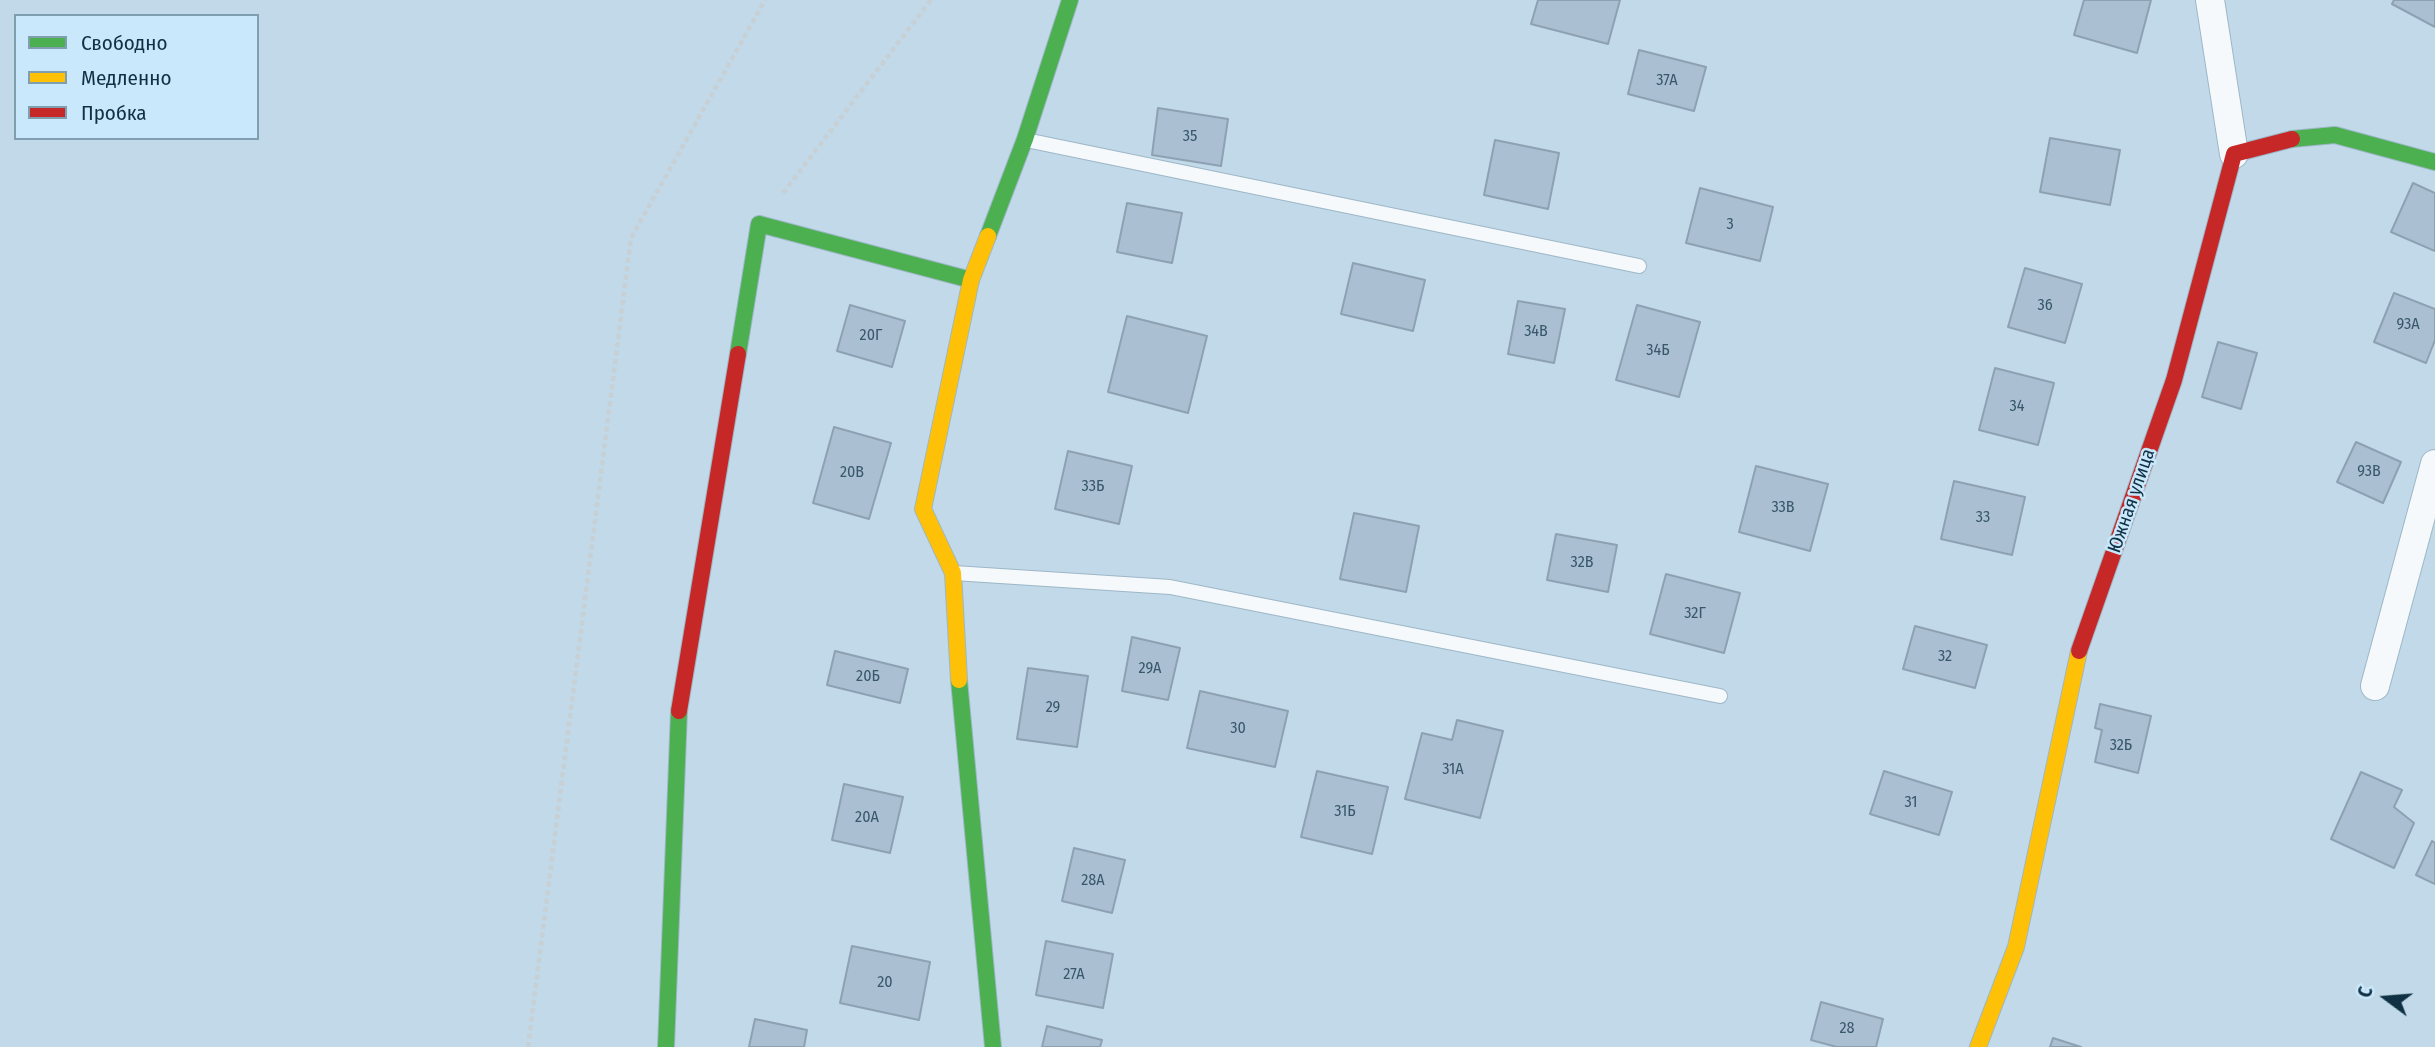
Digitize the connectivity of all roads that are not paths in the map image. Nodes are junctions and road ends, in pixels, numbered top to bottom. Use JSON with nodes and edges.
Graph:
{"nodes":[{"id":1,"x":1070,"y":0,"type":"edge"},
{"id":2,"x":2210,"y":0,"type":"edge"},
{"id":3,"x":1025,"y":139,"type":"junction"},
{"id":4,"x":2234,"y":154,"type":"junction"},
{"id":5,"x":2435,"y":162,"type":"edge"},
{"id":6,"x":1639,"y":267,"type":"dead end"},
{"id":7,"x":971,"y":280,"type":"junction"},
{"id":8,"x":2435,"y":464,"type":"edge"},
{"id":9,"x":953,"y":573,"type":"junction"},
{"id":10,"x":2375,"y":686,"type":"dead end"},
{"id":11,"x":1720,"y":696,"type":"dead end"},
{"id":12,"x":666,"y":1047,"type":"edge"},
{"id":13,"x":993,"y":1047,"type":"edge"},
{"id":14,"x":1978,"y":1047,"type":"edge"}],
"edges":[{"from":1,"to":3,"type":"street"},
{"from":2,"to":4,"type":"street"},
{"from":3,"to":6,"type":"lane"},
{"from":3,"to":7,"type":"street"},
{"from":4,"to":5,"type":"street"},
{"from":4,"to":14,"type":"street","name":"Южная улица"},
{"from":7,"to":9,"type":"street"},
{"from":7,"to":12,"type":"street"},
{"from":8,"to":10,"type":"street"},
{"from":9,"to":11,"type":"lane"},
{"from":9,"to":13,"type":"street"}]}
